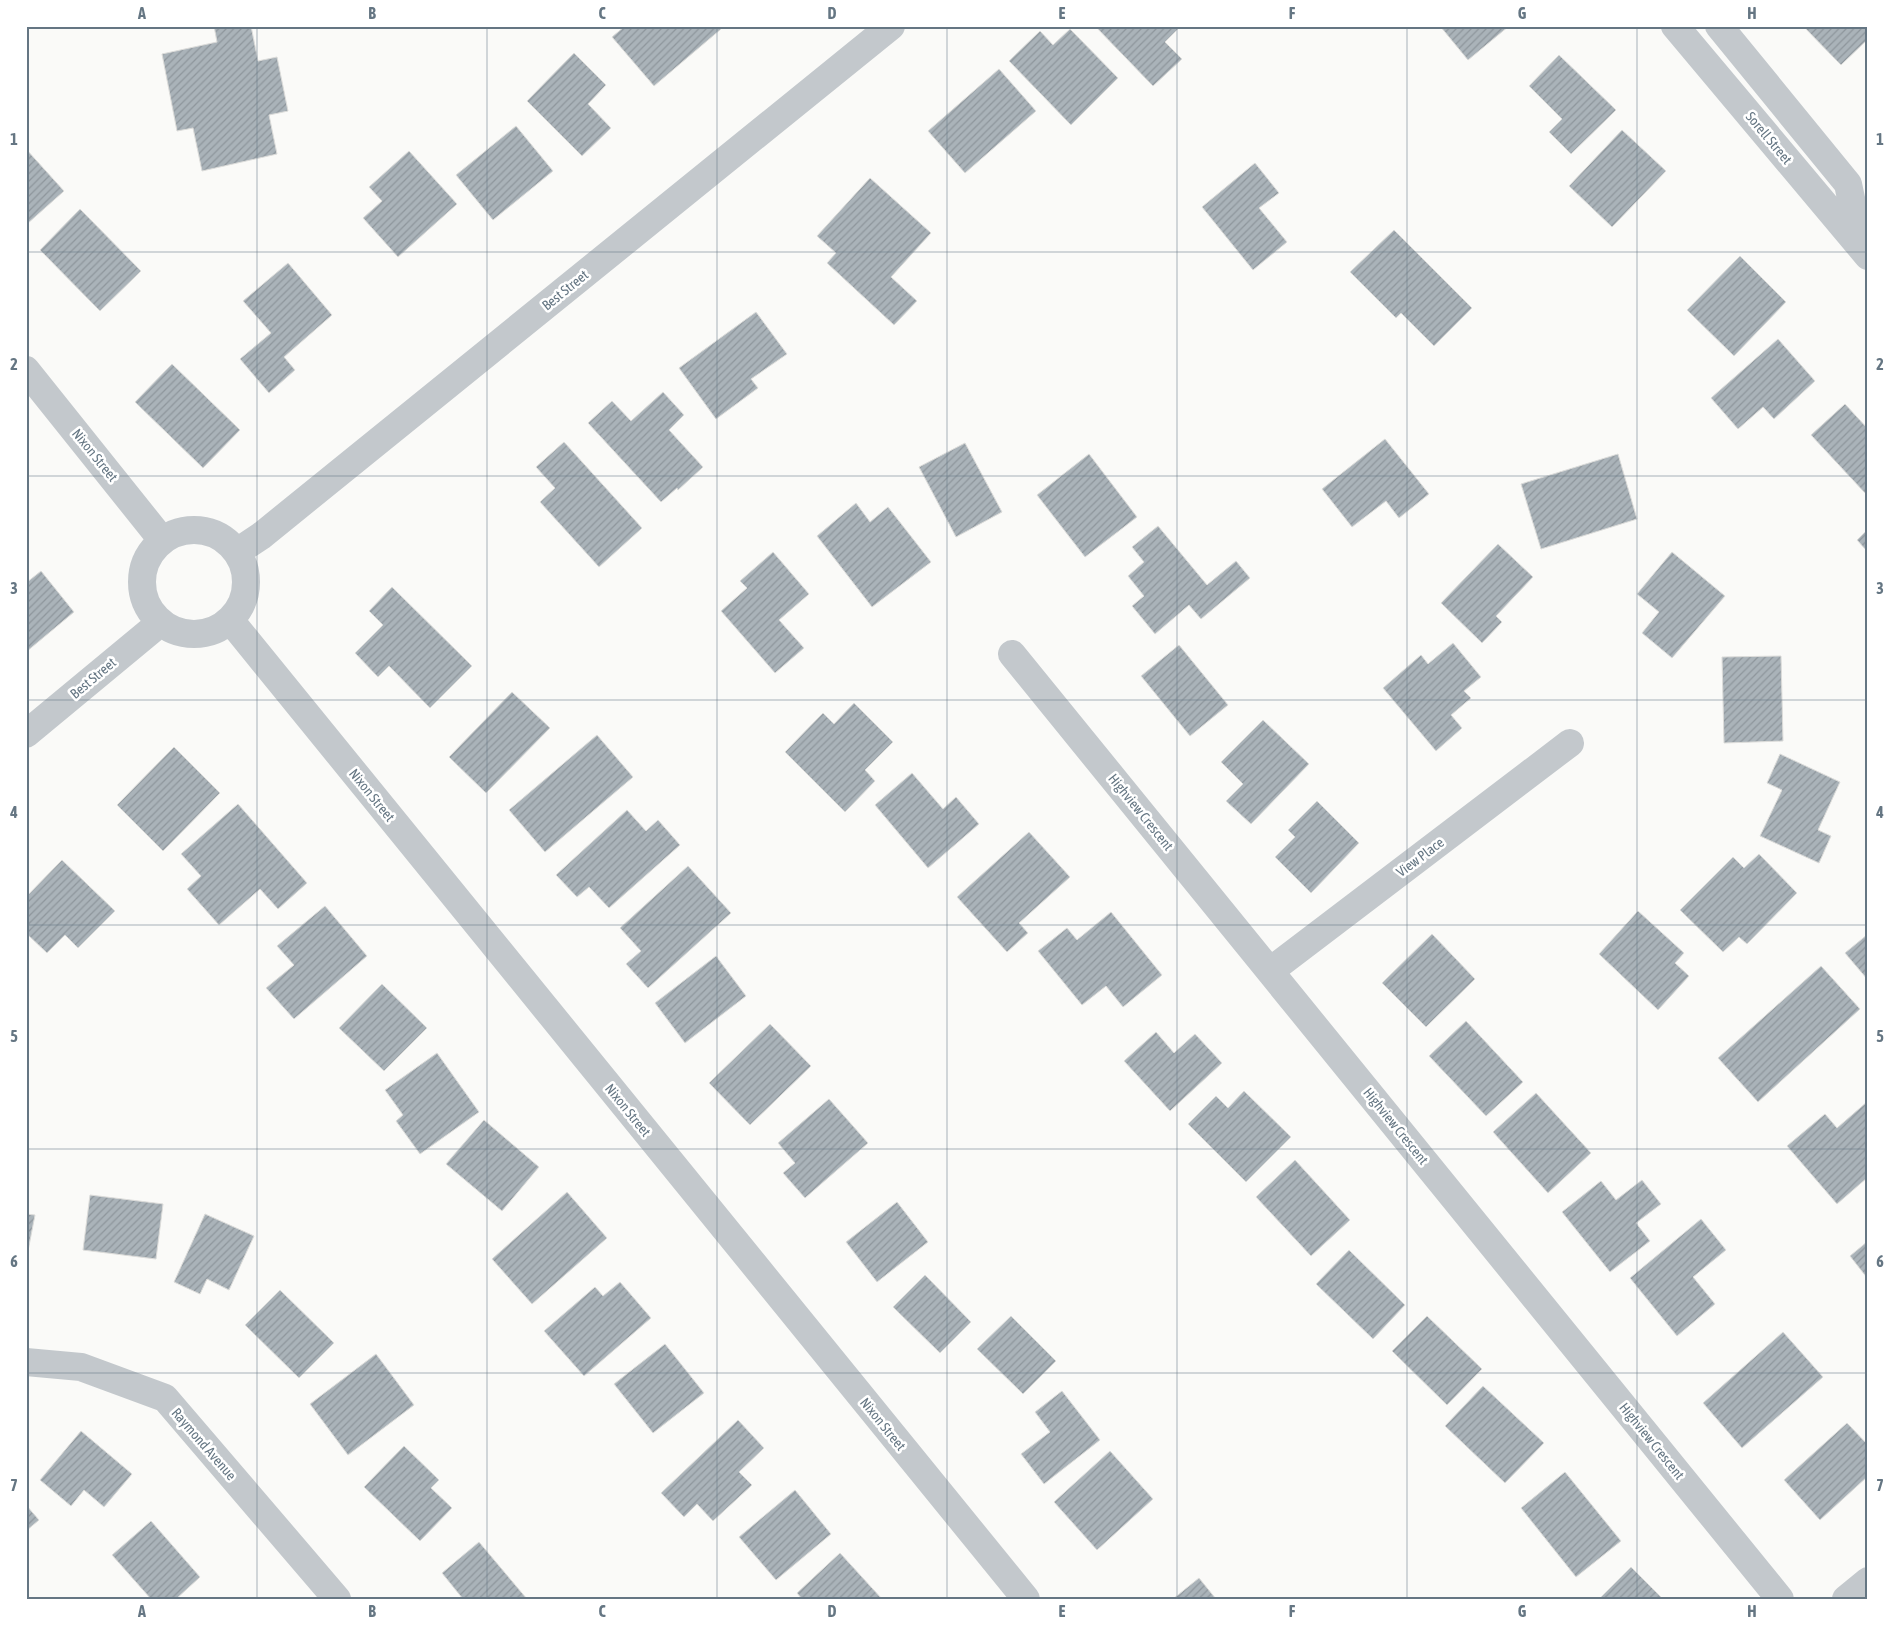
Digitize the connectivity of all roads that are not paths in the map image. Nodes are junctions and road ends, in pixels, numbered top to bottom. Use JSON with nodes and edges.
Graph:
{"nodes":[{"id":1,"x":891,"y":26,"type":"edge"},
{"id":2,"x":1675,"y":26,"type":"edge"},
{"id":3,"x":1719,"y":26,"type":"edge"},
{"id":4,"x":1865,"y":253,"type":"edge"},
{"id":5,"x":26,"y":370,"type":"edge"},
{"id":6,"x":162,"y":540,"type":"junction"},
{"id":7,"x":237,"y":552,"type":"junction"},
{"id":8,"x":230,"y":620,"type":"junction"},
{"id":9,"x":160,"y":623,"type":"junction"},
{"id":10,"x":1012,"y":654,"type":"dead end"},
{"id":11,"x":26,"y":734,"type":"edge"},
{"id":12,"x":1570,"y":743,"type":"dead end"},
{"id":13,"x":1270,"y":971,"type":"junction"},
{"id":14,"x":26,"y":1362,"type":"edge"},
{"id":15,"x":1868,"y":1581,"type":"edge"},
{"id":16,"x":337,"y":1599,"type":"edge"},
{"id":17,"x":1026,"y":1599,"type":"edge"},
{"id":18,"x":1780,"y":1599,"type":"edge"},
{"id":19,"x":1846,"y":1599,"type":"edge"}],
"edges":[{"from":1,"to":7,"type":"street","name":"Best Street"},
{"from":2,"to":4,"type":"street","name":"Sorell Street"},
{"from":3,"to":4,"type":"street","name":"Sorell Street"},
{"from":5,"to":6,"type":"street","name":"Nixon Street"},
{"from":6,"to":7,"type":"street"},
{"from":6,"to":9,"type":"street"},
{"from":7,"to":8,"type":"street"},
{"from":8,"to":9,"type":"street"},
{"from":8,"to":17,"type":"street","name":"Nixon Street"},
{"from":9,"to":11,"type":"street","name":"Best Street"},
{"from":10,"to":13,"type":"street","name":"Highview Crescent"},
{"from":12,"to":13,"type":"street","name":"View Place"},
{"from":13,"to":18,"type":"street","name":"Highview Crescent"},
{"from":14,"to":16,"type":"street","name":"Raymond Avenue"},
{"from":15,"to":19,"type":"street"}]}
